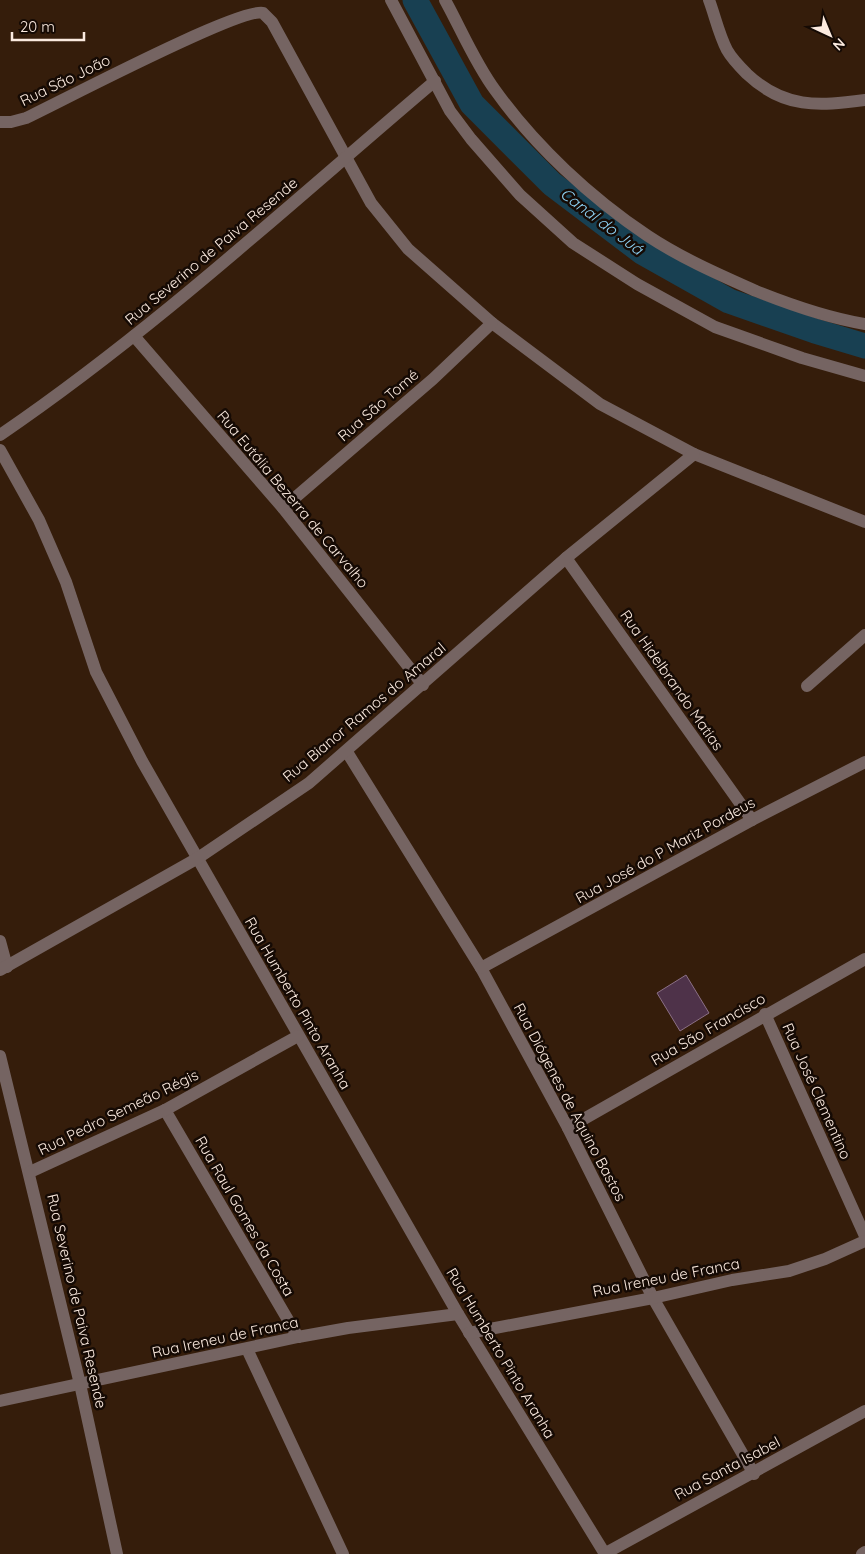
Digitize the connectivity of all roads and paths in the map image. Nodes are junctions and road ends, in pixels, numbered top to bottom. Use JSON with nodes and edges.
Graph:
{"nodes":[{"id":1,"x":391,"y":0,"type":"edge"},
{"id":2,"x":445,"y":0,"type":"edge"},
{"id":3,"x":709,"y":0,"type":"edge"},
{"id":4,"x":435,"y":81,"type":"junction"},
{"id":5,"x":865,"y":100,"type":"edge"},
{"id":6,"x":0,"y":122,"type":"edge"},
{"id":7,"x":348,"y":158,"type":"junction"},
{"id":8,"x":492,"y":323,"type":"junction"},
{"id":9,"x":865,"y":324,"type":"edge"},
{"id":10,"x":134,"y":336,"type":"junction"},
{"id":11,"x":865,"y":376,"type":"edge"},
{"id":12,"x":0,"y":435,"type":"edge"},
{"id":13,"x":0,"y":450,"type":"edge"},
{"id":14,"x":694,"y":454,"type":"junction"},
{"id":15,"x":283,"y":508,"type":"junction"},
{"id":16,"x":865,"y":522,"type":"edge"},
{"id":17,"x":566,"y":558,"type":"junction"},
{"id":18,"x":865,"y":635,"type":"edge"},
{"id":19,"x":422,"y":685,"type":"junction"},
{"id":20,"x":806,"y":686,"type":"dead end"},
{"id":21,"x":347,"y":752,"type":"junction"},
{"id":22,"x":865,"y":762,"type":"edge"},
{"id":23,"x":752,"y":820,"type":"junction"},
{"id":24,"x":198,"y":858,"type":"junction"},
{"id":25,"x":0,"y":941,"type":"edge"},
{"id":26,"x":865,"y":959,"type":"edge"},
{"id":27,"x":4,"y":968,"type":"edge"},
{"id":28,"x":481,"y":968,"type":"junction"},
{"id":29,"x":765,"y":1014,"type":"junction"},
{"id":30,"x":298,"y":1036,"type":"junction"},
{"id":31,"x":0,"y":1056,"type":"edge"},
{"id":32,"x":165,"y":1110,"type":"junction"},
{"id":33,"x":568,"y":1128,"type":"junction"},
{"id":34,"x":30,"y":1172,"type":"junction"},
{"id":35,"x":865,"y":1236,"type":"edge"},
{"id":36,"x":865,"y":1241,"type":"edge"},
{"id":37,"x":653,"y":1298,"type":"junction"},
{"id":38,"x":458,"y":1314,"type":"junction"},
{"id":39,"x":469,"y":1333,"type":"junction"},
{"id":40,"x":298,"y":1337,"type":"junction"},
{"id":41,"x":247,"y":1349,"type":"junction"},
{"id":42,"x":80,"y":1384,"type":"junction"},
{"id":43,"x":0,"y":1401,"type":"edge"},
{"id":44,"x":865,"y":1411,"type":"edge"},
{"id":45,"x":754,"y":1474,"type":"junction"},
{"id":46,"x":117,"y":1554,"type":"edge"},
{"id":47,"x":343,"y":1554,"type":"edge"},
{"id":48,"x":604,"y":1554,"type":"edge"}],
"edges":[{"from":1,"to":4,"type":"street"},
{"from":2,"to":9,"type":"street"},
{"from":3,"to":5,"type":"street"},
{"from":4,"to":7,"type":"street","name":"Rua Severino de Paiva Resende"},
{"from":4,"to":11,"type":"street"},
{"from":6,"to":7,"type":"street","name":"Rua São João"},
{"from":7,"to":8,"type":"street"},
{"from":7,"to":10,"type":"street","name":"Rua Severino de Paiva Resende"},
{"from":8,"to":14,"type":"street"},
{"from":8,"to":15,"type":"street","name":"Rua São Tomé"},
{"from":10,"to":12,"type":"street","name":"Rua Severino de Paiva Resende"},
{"from":10,"to":15,"type":"street","name":"Rua Eutália Bezerra de Carvalho"},
{"from":13,"to":24,"type":"street","name":"Rua Humberto Pinto Aranha"},
{"from":14,"to":16,"type":"street"},
{"from":14,"to":17,"type":"street","name":"Rua Bianor Ramos do Amaral"},
{"from":15,"to":19,"type":"street","name":"Rua Eutália Bezerra de Carvalho"},
{"from":17,"to":19,"type":"street","name":"Rua Bianor Ramos do Amaral"},
{"from":17,"to":23,"type":"street","name":"Rua Hidelbrando Matias"},
{"from":18,"to":20,"type":"street"},
{"from":19,"to":21,"type":"street","name":"Rua Bianor Ramos do Amaral"},
{"from":21,"to":24,"type":"street","name":"Rua Bianor Ramos do Amaral"},
{"from":21,"to":28,"type":"street","name":"Rua Diógenes de Aquino Bastos"},
{"from":22,"to":23,"type":"street","name":"Rua José do P Mariz Pordeus"},
{"from":23,"to":28,"type":"street","name":"Rua José do P Mariz Pordeus"},
{"from":24,"to":27,"type":"street","name":"Rua Bianor Ramos do Amaral"},
{"from":24,"to":30,"type":"street","name":"Rua Humberto Pinto Aranha"},
{"from":25,"to":27,"type":"street"},
{"from":26,"to":29,"type":"street","name":"Rua São Francisco"},
{"from":28,"to":33,"type":"street","name":"Rua Diógenes de Aquino Bastos"},
{"from":29,"to":33,"type":"street","name":"Rua São Francisco"},
{"from":29,"to":35,"type":"street","name":"Rua José Clementino"},
{"from":30,"to":32,"type":"street","name":"Rua Pedro Semeão Régis"},
{"from":30,"to":38,"type":"street","name":"Rua Humberto Pinto Aranha"},
{"from":31,"to":34,"type":"street","name":"Rua Severino de Paiva Resende"},
{"from":32,"to":34,"type":"street","name":"Rua Pedro Semeão Régis"},
{"from":32,"to":40,"type":"street","name":"Rua Raul Gomes da Costa"},
{"from":33,"to":37,"type":"street","name":"Rua Diógenes de Aquino Bastos"},
{"from":34,"to":42,"type":"street","name":"Rua Severino de Paiva Resende"},
{"from":36,"to":37,"type":"street","name":"Rua Ireneu de Franca"},
{"from":37,"to":39,"type":"street","name":"Rua Ireneu de Franca"},
{"from":37,"to":45,"type":"street","name":"Rua Diógenes de Aquino Bastos"},
{"from":38,"to":39,"type":"street","name":"Rua Humberto Pinto Aranha"},
{"from":38,"to":40,"type":"street","name":"Rua Ireneu de Franca"},
{"from":39,"to":48,"type":"street","name":"Rua Humberto Pinto Aranha"},
{"from":40,"to":41,"type":"street","name":"Rua Ireneu de Franca"},
{"from":41,"to":42,"type":"street","name":"Rua Ireneu de Franca"},
{"from":41,"to":47,"type":"street"},
{"from":42,"to":43,"type":"street","name":"Rua Ireneu de Franca"},
{"from":42,"to":46,"type":"street","name":"Rua Severino de Paiva Resende"},
{"from":44,"to":45,"type":"street","name":"Rua Santa Isabel"},
{"from":45,"to":48,"type":"street","name":"Rua Santa Isabel"}]}
